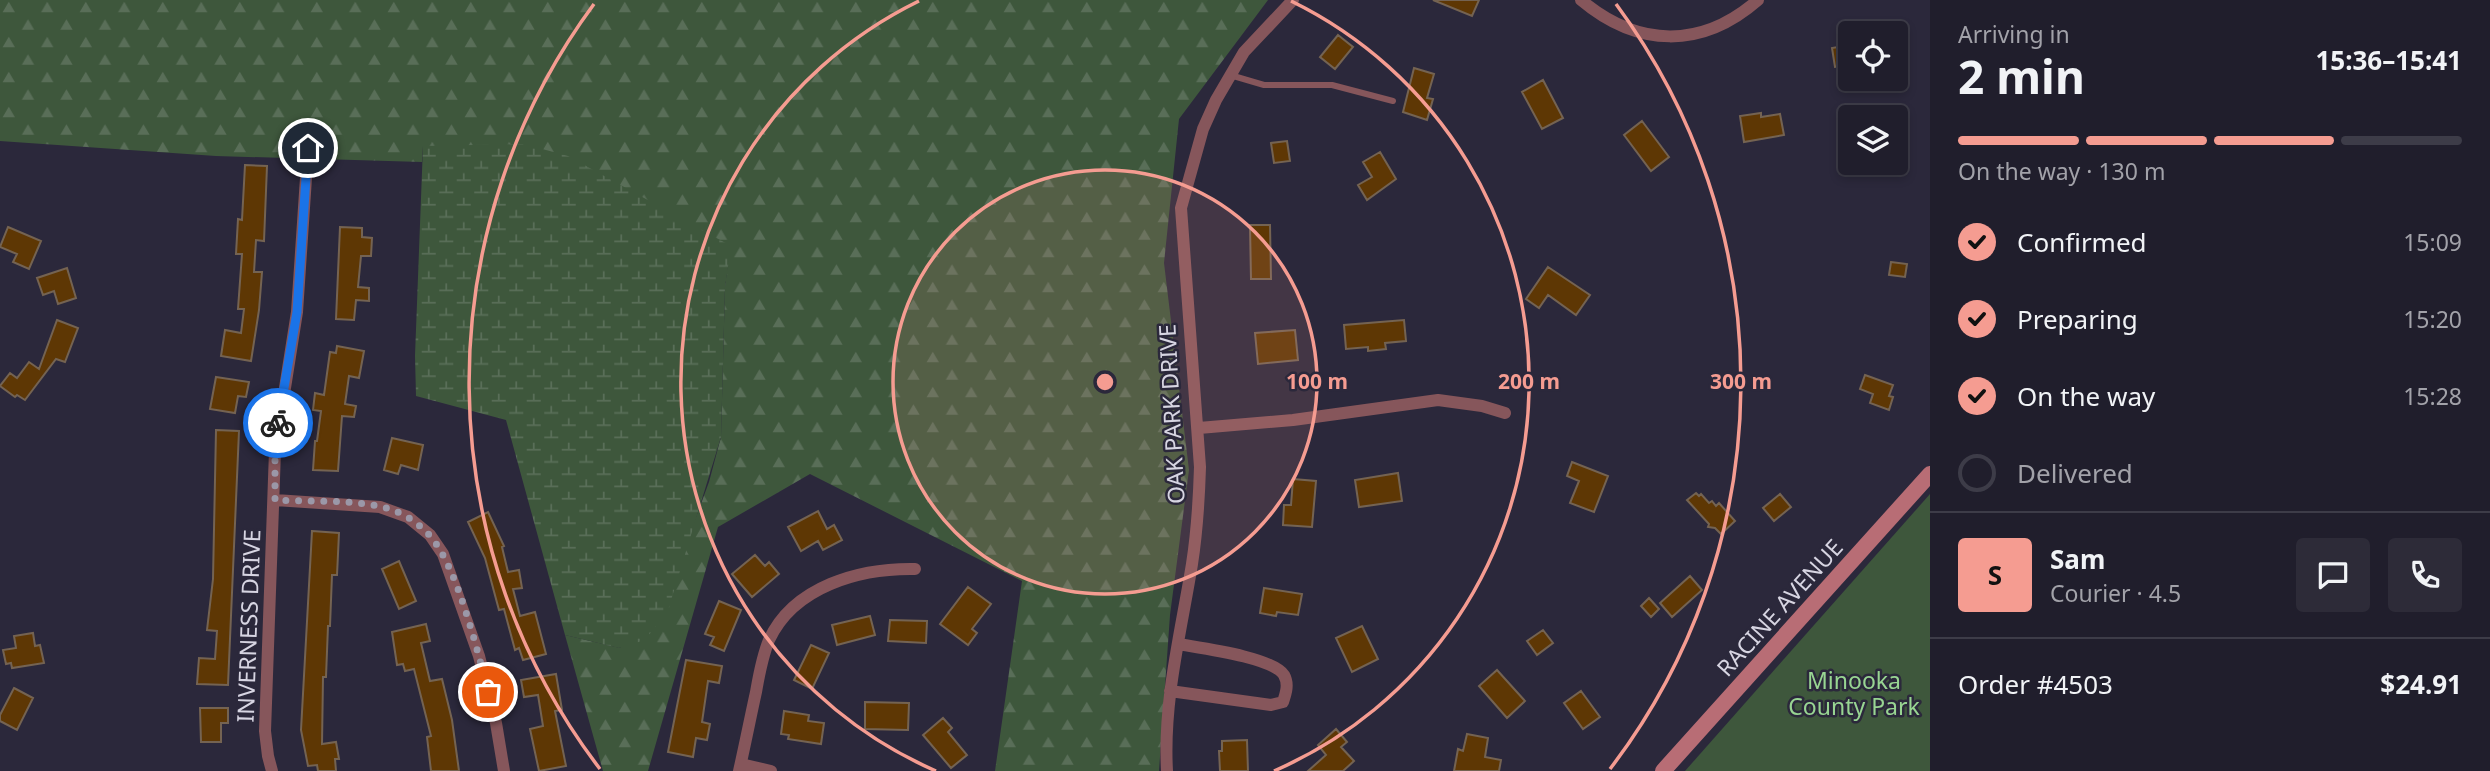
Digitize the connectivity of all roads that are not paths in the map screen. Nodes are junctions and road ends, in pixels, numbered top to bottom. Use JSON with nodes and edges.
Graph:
{"nodes":[{"id":1,"x":1293,"y":0,"type":"edge"},
{"id":2,"x":1581,"y":0,"type":"edge"},
{"id":3,"x":1758,"y":0,"type":"edge"},
{"id":4,"x":1229,"y":75,"type":"junction"},
{"id":5,"x":1393,"y":100,"type":"dead end"},
{"id":6,"x":308,"y":148,"type":"dead end"},
{"id":7,"x":1505,"y":413,"type":"dead end"},
{"id":8,"x":1199,"y":428,"type":"junction"},
{"id":9,"x":1930,"y":474,"type":"edge"},
{"id":10,"x":275,"y":500,"type":"junction"},
{"id":11,"x":915,"y":569,"type":"dead end"},
{"id":12,"x":1178,"y":644,"type":"junction"},
{"id":13,"x":1170,"y":691,"type":"junction"},
{"id":14,"x":740,"y":768,"type":"edge"},
{"id":15,"x":272,"y":771,"type":"edge"},
{"id":16,"x":504,"y":771,"type":"edge"},
{"id":17,"x":771,"y":771,"type":"edge"},
{"id":18,"x":1167,"y":771,"type":"edge"},
{"id":19,"x":1663,"y":771,"type":"edge"}],
"edges":[{"from":1,"to":4,"type":"street","name":"OAK PARK DRIVE"},
{"from":2,"to":3,"type":"street"},
{"from":4,"to":5,"type":"lane"},
{"from":4,"to":8,"type":"street","name":"OAK PARK DRIVE"},
{"from":6,"to":10,"type":"street","name":"INVERNESS DRIVE"},
{"from":7,"to":8,"type":"street"},
{"from":8,"to":12,"type":"street","name":"OAK PARK DRIVE"},
{"from":9,"to":19,"type":"main road","name":"RACINE AVENUE"},
{"from":10,"to":15,"type":"street","name":"INVERNESS DRIVE"},
{"from":10,"to":16,"type":"street"},
{"from":11,"to":14,"type":"street"},
{"from":12,"to":13,"type":"street","name":"OAK PARK DRIVE"},
{"from":12,"to":13,"type":"street"},
{"from":13,"to":18,"type":"street","name":"OAK PARK DRIVE"},
{"from":14,"to":17,"type":"street"}]}
